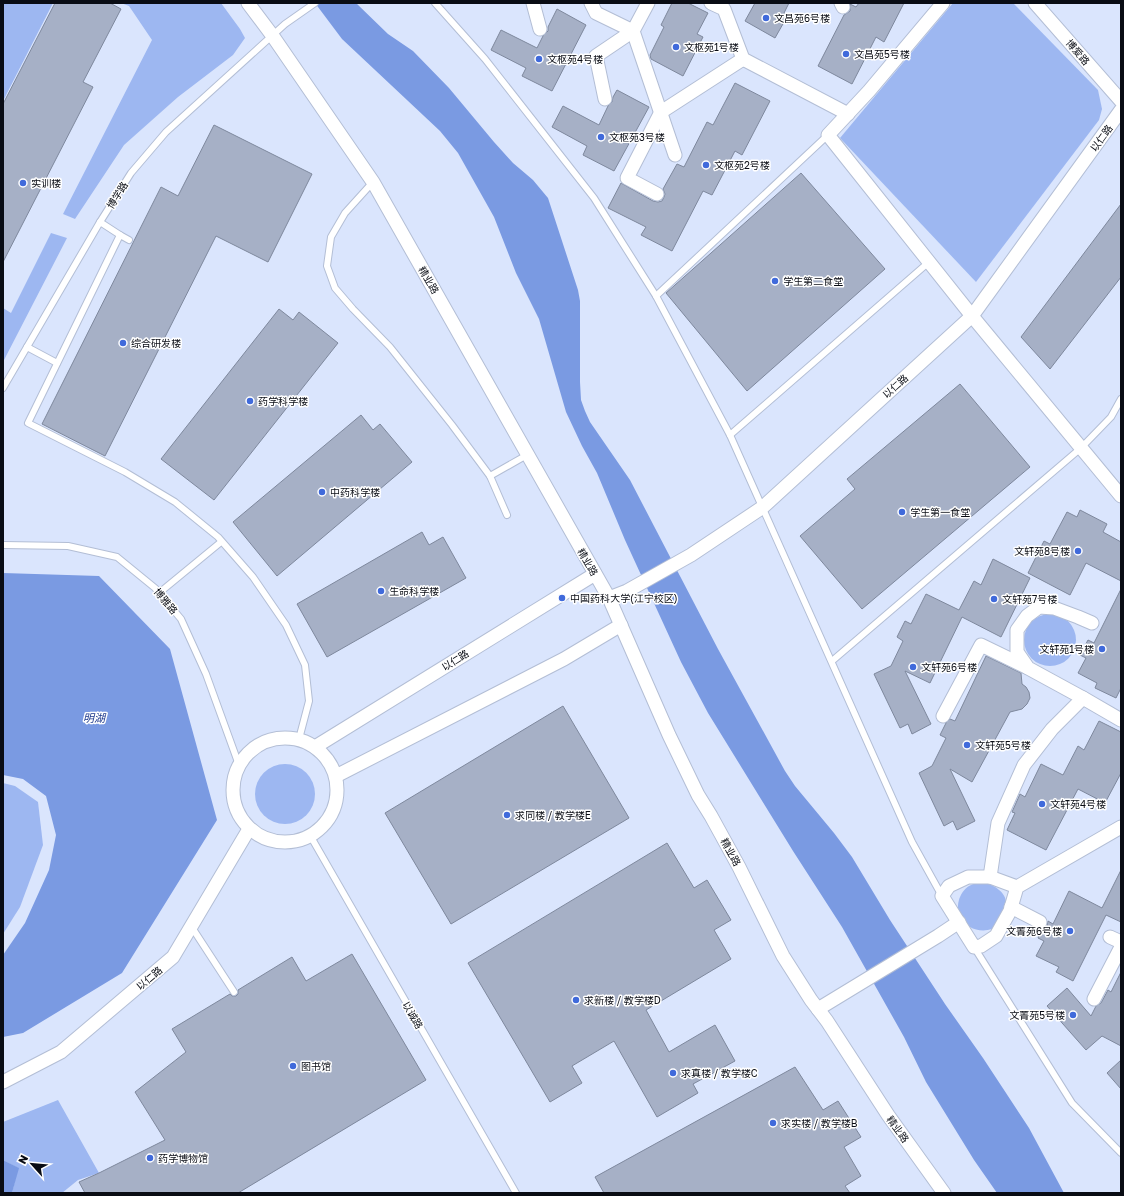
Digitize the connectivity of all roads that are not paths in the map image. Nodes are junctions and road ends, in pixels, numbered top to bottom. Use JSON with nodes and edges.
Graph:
{"nodes":[{"id":1,"x":248,"y":3,"type":"edge"},
{"id":2,"x":315,"y":3,"type":"edge"},
{"id":3,"x":435,"y":3,"type":"edge"},
{"id":4,"x":533,"y":3,"type":"edge"},
{"id":5,"x":591,"y":3,"type":"edge"},
{"id":6,"x":648,"y":3,"type":"edge"},
{"id":7,"x":711,"y":3,"type":"edge"},
{"id":8,"x":943,"y":3,"type":"edge"},
{"id":9,"x":1035,"y":3,"type":"edge"},
{"id":10,"x":725,"y":6,"type":"edge"},
{"id":11,"x":540,"y":29,"type":"dead end"},
{"id":12,"x":633,"y":31,"type":"junction"},
{"id":13,"x":272,"y":35,"type":"junction"},
{"id":14,"x":743,"y":59,"type":"junction"},
{"id":15,"x":605,"y":99,"type":"dead end"},
{"id":16,"x":1121,"y":100,"type":"edge"},
{"id":17,"x":1121,"y":110,"type":"edge"},
{"id":18,"x":661,"y":112,"type":"junction"},
{"id":19,"x":848,"y":114,"type":"junction"},
{"id":20,"x":828,"y":135,"type":"junction"},
{"id":21,"x":675,"y":155,"type":"dead end"},
{"id":22,"x":373,"y":182,"type":"junction"},
{"id":23,"x":657,"y":194,"type":"dead end"},
{"id":24,"x":100,"y":222,"type":"junction"},
{"id":25,"x":120,"y":235,"type":"junction"},
{"id":26,"x":129,"y":240,"type":"dead end"},
{"id":27,"x":929,"y":262,"type":"junction"},
{"id":28,"x":656,"y":296,"type":"junction"},
{"id":29,"x":972,"y":316,"type":"junction"},
{"id":30,"x":27,"y":348,"type":"junction"},
{"id":31,"x":57,"y":363,"type":"junction"},
{"id":32,"x":3,"y":388,"type":"edge"},
{"id":33,"x":1121,"y":399,"type":"edge"},
{"id":34,"x":730,"y":435,"type":"junction"},
{"id":35,"x":1081,"y":448,"type":"junction"},
{"id":36,"x":527,"y":455,"type":"junction"},
{"id":37,"x":490,"y":476,"type":"junction"},
{"id":38,"x":1121,"y":496,"type":"edge"},
{"id":39,"x":763,"y":507,"type":"junction"},
{"id":40,"x":507,"y":515,"type":"dead end"},
{"id":41,"x":221,"y":542,"type":"junction"},
{"id":42,"x":3,"y":545,"type":"edge"},
{"id":43,"x":595,"y":574,"type":"junction"},
{"id":44,"x":159,"y":592,"type":"junction"},
{"id":45,"x":609,"y":598,"type":"junction"},
{"id":46,"x":1092,"y":623,"type":"dead end"},
{"id":47,"x":621,"y":625,"type":"junction"},
{"id":48,"x":832,"y":661,"type":"junction"},
{"id":49,"x":1028,"y":668,"type":"junction"},
{"id":50,"x":1083,"y":698,"type":"junction"},
{"id":51,"x":943,"y":716,"type":"dead end"},
{"id":52,"x":1121,"y":720,"type":"edge"},
{"id":53,"x":299,"y":739,"type":"junction"},
{"id":54,"x":315,"y":747,"type":"junction"},
{"id":55,"x":239,"y":765,"type":"junction"},
{"id":56,"x":336,"y":776,"type":"junction"},
{"id":57,"x":1121,"y":827,"type":"edge"},
{"id":58,"x":249,"y":830,"type":"junction"},
{"id":59,"x":311,"y":837,"type":"junction"},
{"id":60,"x":990,"y":877,"type":"junction"},
{"id":61,"x":1017,"y":887,"type":"junction"},
{"id":62,"x":942,"y":896,"type":"junction"},
{"id":63,"x":1011,"y":907,"type":"junction"},
{"id":64,"x":959,"y":922,"type":"junction"},
{"id":65,"x":1040,"y":922,"type":"dead end"},
{"id":66,"x":191,"y":926,"type":"junction"},
{"id":67,"x":974,"y":947,"type":"junction"},
{"id":68,"x":1121,"y":947,"type":"edge"},
{"id":69,"x":234,"y":992,"type":"dead end"},
{"id":70,"x":1094,"y":999,"type":"dead end"},
{"id":71,"x":818,"y":1009,"type":"junction"},
{"id":72,"x":3,"y":1082,"type":"edge"},
{"id":73,"x":1121,"y":1153,"type":"edge"},
{"id":74,"x":516,"y":1193,"type":"edge"},
{"id":75,"x":944,"y":1193,"type":"edge"}],
"edges":[{"from":1,"to":13,"type":"street","name":"精业路"},
{"from":2,"to":13,"type":"lane","name":"博学路"},
{"from":3,"to":28,"type":"lane"},
{"from":4,"to":11,"type":"street"},
{"from":5,"to":12,"type":"street"},
{"from":6,"to":12,"type":"street"},
{"from":7,"to":10,"type":"street"},
{"from":8,"to":19,"type":"street"},
{"from":9,"to":16,"type":"street","name":"博爱路"},
{"from":10,"to":14,"type":"street"},
{"from":12,"to":15,"type":"street"},
{"from":12,"to":18,"type":"street"},
{"from":13,"to":22,"type":"street","name":"精业路"},
{"from":13,"to":24,"type":"lane","name":"博学路"},
{"from":14,"to":18,"type":"street"},
{"from":14,"to":19,"type":"street"},
{"from":17,"to":29,"type":"street","name":"以仁路"},
{"from":18,"to":21,"type":"street"},
{"from":18,"to":23,"type":"street"},
{"from":19,"to":20,"type":"street"},
{"from":20,"to":27,"type":"street"},
{"from":20,"to":28,"type":"lane"},
{"from":22,"to":36,"type":"street","name":"精业路"},
{"from":22,"to":37,"type":"lane"},
{"from":24,"to":25,"type":"lane"},
{"from":24,"to":30,"type":"lane","name":"博学路"},
{"from":25,"to":26,"type":"lane"},
{"from":25,"to":31,"type":"lane"},
{"from":27,"to":29,"type":"street"},
{"from":27,"to":34,"type":"lane"},
{"from":28,"to":34,"type":"lane"},
{"from":29,"to":35,"type":"street"},
{"from":29,"to":39,"type":"street","name":"以仁路"},
{"from":30,"to":31,"type":"lane"},
{"from":30,"to":32,"type":"lane","name":"博学路"},
{"from":31,"to":41,"type":"lane"},
{"from":33,"to":35,"type":"lane"},
{"from":34,"to":39,"type":"lane"},
{"from":35,"to":38,"type":"street"},
{"from":35,"to":48,"type":"lane"},
{"from":36,"to":37,"type":"lane"},
{"from":36,"to":43,"type":"street","name":"精业路"},
{"from":37,"to":40,"type":"lane"},
{"from":39,"to":45,"type":"street","name":"以仁路"},
{"from":39,"to":48,"type":"lane"},
{"from":41,"to":44,"type":"lane"},
{"from":41,"to":53,"type":"lane"},
{"from":42,"to":44,"type":"lane","name":"博雅路"},
{"from":43,"to":45,"type":"street","name":"精业路"},
{"from":43,"to":54,"type":"street","name":"以仁路"},
{"from":44,"to":55,"type":"lane","name":"博雅路"},
{"from":45,"to":47,"type":"street","name":"精业路"},
{"from":46,"to":49,"type":"street"},
{"from":47,"to":56,"type":"street"},
{"from":47,"to":71,"type":"street","name":"精业路"},
{"from":48,"to":62,"type":"lane"},
{"from":49,"to":50,"type":"street"},
{"from":49,"to":51,"type":"street"},
{"from":50,"to":52,"type":"street"},
{"from":50,"to":60,"type":"street"},
{"from":53,"to":54,"type":"street"},
{"from":53,"to":55,"type":"street"},
{"from":54,"to":56,"type":"street"},
{"from":55,"to":58,"type":"street"},
{"from":56,"to":59,"type":"street"},
{"from":57,"to":61,"type":"street"},
{"from":58,"to":59,"type":"street"},
{"from":58,"to":66,"type":"street","name":"以仁路"},
{"from":59,"to":74,"type":"lane","name":"以诚路"},
{"from":60,"to":61,"type":"street"},
{"from":60,"to":62,"type":"street"},
{"from":61,"to":63,"type":"street"},
{"from":62,"to":64,"type":"street"},
{"from":63,"to":65,"type":"street"},
{"from":63,"to":67,"type":"street"},
{"from":64,"to":67,"type":"street"},
{"from":64,"to":71,"type":"street"},
{"from":66,"to":69,"type":"lane"},
{"from":66,"to":72,"type":"street","name":"以仁路"},
{"from":67,"to":73,"type":"lane"},
{"from":68,"to":70,"type":"street"},
{"from":71,"to":75,"type":"street","name":"精业路"}]}
